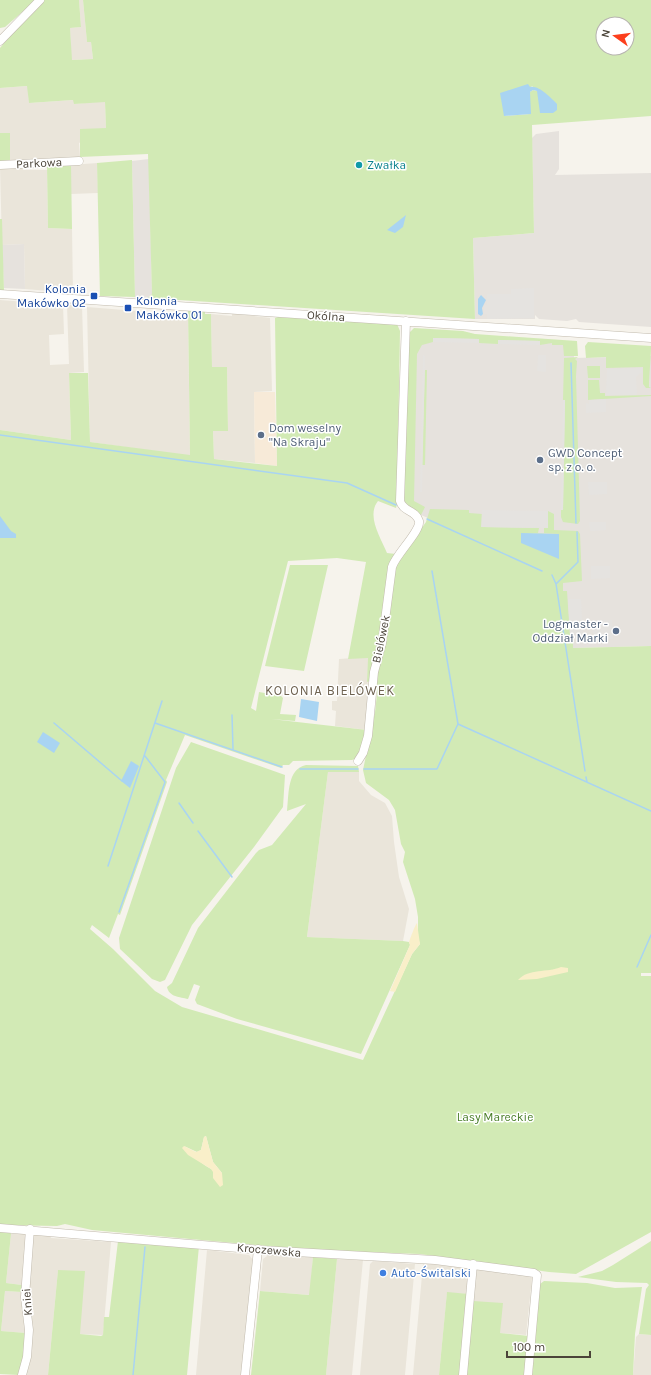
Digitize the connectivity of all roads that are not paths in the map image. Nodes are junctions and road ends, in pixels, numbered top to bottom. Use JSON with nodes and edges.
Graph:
{"nodes":[{"id":1,"x":40,"y":0,"type":"edge"},
{"id":2,"x":0,"y":41,"type":"edge"},
{"id":3,"x":79,"y":161,"type":"dead end"},
{"id":4,"x":0,"y":165,"type":"edge"},
{"id":5,"x":0,"y":294,"type":"edge"},
{"id":6,"x":406,"y":321,"type":"junction"},
{"id":7,"x":651,"y":338,"type":"edge"},
{"id":8,"x":358,"y":761,"type":"dead end"},
{"id":9,"x":0,"y":1228,"type":"edge"},
{"id":10,"x":30,"y":1229,"type":"junction"},
{"id":11,"x":258,"y":1250,"type":"junction"},
{"id":12,"x":473,"y":1264,"type":"junction"},
{"id":13,"x":22,"y":1375,"type":"edge"},
{"id":14,"x":245,"y":1375,"type":"edge"},
{"id":15,"x":463,"y":1375,"type":"edge"},
{"id":16,"x":528,"y":1375,"type":"edge"}],
"edges":[{"from":1,"to":2,"type":"street"},
{"from":3,"to":4,"type":"street","name":"Parkowa"},
{"from":5,"to":6,"type":"street","name":"Okólna"},
{"from":6,"to":7,"type":"street","name":"Okólna"},
{"from":6,"to":8,"type":"street","name":"Bielówek"},
{"from":9,"to":10,"type":"street","name":"Kroczewska"},
{"from":10,"to":11,"type":"street","name":"Kroczewska"},
{"from":10,"to":13,"type":"street","name":"Kniei"},
{"from":11,"to":12,"type":"street","name":"Kroczewska"},
{"from":11,"to":14,"type":"street"},
{"from":12,"to":15,"type":"street"},
{"from":12,"to":16,"type":"street","name":"Kroczewska"}]}
